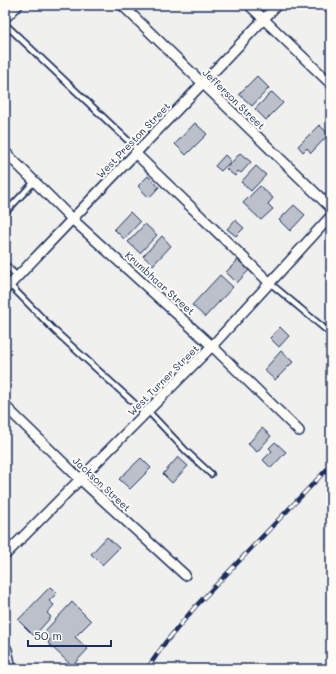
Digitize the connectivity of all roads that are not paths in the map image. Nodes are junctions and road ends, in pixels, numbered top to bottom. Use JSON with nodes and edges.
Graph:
{"nodes":[{"id":1,"x":18,"y":5,"type":"edge"},
{"id":2,"x":122,"y":5,"type":"edge"},
{"id":3,"x":248,"y":5,"type":"edge"},
{"id":4,"x":277,"y":5,"type":"edge"},
{"id":5,"x":5,"y":18,"type":"edge"},
{"id":6,"x":263,"y":19,"type":"junction"},
{"id":7,"x":5,"y":24,"type":"edge"},
{"id":8,"x":203,"y":83,"type":"junction"},
{"id":9,"x":331,"y":84,"type":"edge"},
{"id":10,"x":5,"y":152,"type":"edge"},
{"id":11,"x":137,"y":152,"type":"junction"},
{"id":12,"x":35,"y":181,"type":"junction"},
{"id":13,"x":331,"y":208,"type":"edge"},
{"id":14,"x":5,"y":213,"type":"edge"},
{"id":15,"x":331,"y":216,"type":"edge"},
{"id":16,"x":72,"y":219,"type":"junction"},
{"id":17,"x":5,"y":264,"type":"edge"},
{"id":18,"x":18,"y":277,"type":"junction"},
{"id":19,"x":270,"y":283,"type":"junction"},
{"id":20,"x":8,"y":287,"type":"edge"},
{"id":21,"x":331,"y":334,"type":"edge"},
{"id":22,"x":212,"y":346,"type":"junction"},
{"id":23,"x":5,"y":406,"type":"edge"},
{"id":24,"x":146,"y":412,"type":"junction"},
{"id":25,"x":299,"y":431,"type":"dead end"},
{"id":26,"x":211,"y":474,"type":"dead end"},
{"id":27,"x":80,"y":479,"type":"junction"},
{"id":28,"x":5,"y":555,"type":"edge"},
{"id":29,"x":185,"y":575,"type":"dead end"},
{"id":30,"x":5,"y":650,"type":"edge"},
{"id":31,"x":10,"y":669,"type":"edge"}],
"edges":[{"from":1,"to":5,"type":"street"},
{"from":2,"to":8,"type":"street","name":"Jefferson Street"},
{"from":3,"to":6,"type":"street"},
{"from":4,"to":6,"type":"street","name":"West Preston Street"},
{"from":6,"to":8,"type":"street","name":"West Preston Street"},
{"from":6,"to":9,"type":"street"},
{"from":7,"to":11,"type":"lane"},
{"from":8,"to":11,"type":"street","name":"West Preston Street"},
{"from":8,"to":13,"type":"street","name":"Jefferson Street"},
{"from":10,"to":12,"type":"street","name":"Krumbhaar Street"},
{"from":11,"to":16,"type":"street","name":"West Preston Street"},
{"from":11,"to":19,"type":"street"},
{"from":12,"to":14,"type":"lane"},
{"from":12,"to":16,"type":"street","name":"Krumbhaar Street"},
{"from":15,"to":19,"type":"street","name":"West Turner Street"},
{"from":16,"to":18,"type":"street","name":"West Preston Street"},
{"from":16,"to":22,"type":"street","name":"Krumbhaar Street"},
{"from":17,"to":18,"type":"lane"},
{"from":18,"to":20,"type":"street","name":"West Preston Street"},
{"from":19,"to":21,"type":"lane"},
{"from":19,"to":22,"type":"street","name":"West Turner Street"},
{"from":20,"to":24,"type":"lane"},
{"from":22,"to":24,"type":"street","name":"West Turner Street"},
{"from":22,"to":25,"type":"street","name":"Krumbhaar Street"},
{"from":23,"to":27,"type":"street","name":"Jackson Street"},
{"from":24,"to":26,"type":"lane"},
{"from":24,"to":27,"type":"street","name":"West Turner Street"},
{"from":27,"to":28,"type":"street","name":"West Turner Street"},
{"from":27,"to":29,"type":"street","name":"Jackson Street"},
{"from":30,"to":31,"type":"main road"}]}
